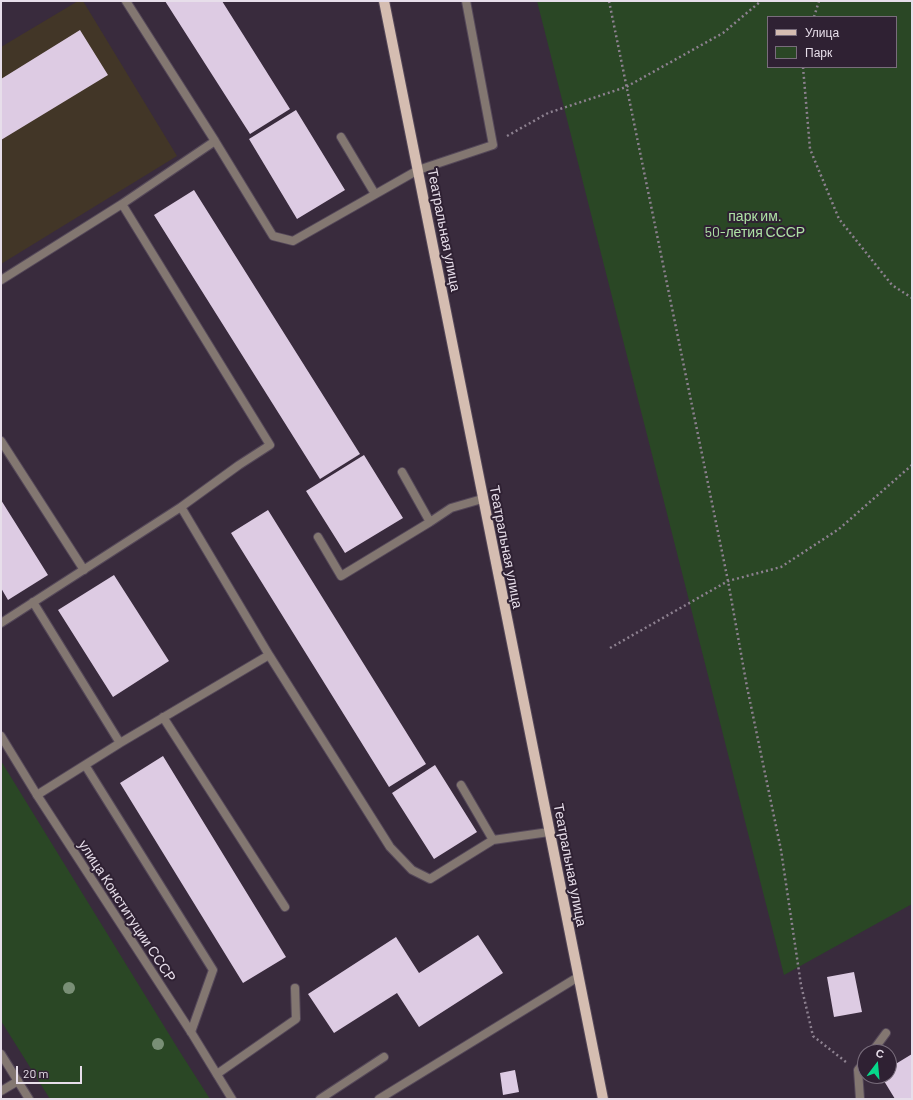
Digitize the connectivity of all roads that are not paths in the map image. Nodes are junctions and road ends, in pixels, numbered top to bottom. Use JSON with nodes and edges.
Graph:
{"nodes":[{"id":1,"x":126,"y":1,"type":"edge"},
{"id":2,"x":384,"y":1,"type":"edge"},
{"id":3,"x":466,"y":1,"type":"edge"},
{"id":4,"x":341,"y":137,"type":"dead end"},
{"id":5,"x":215,"y":141,"type":"junction"},
{"id":6,"x":418,"y":170,"type":"junction"},
{"id":7,"x":375,"y":194,"type":"junction"},
{"id":8,"x":122,"y":204,"type":"junction"},
{"id":9,"x":1,"y":280,"type":"edge"},
{"id":10,"x":1,"y":441,"type":"edge"},
{"id":11,"x":402,"y":472,"type":"dead end"},
{"id":12,"x":482,"y":499,"type":"junction"},
{"id":13,"x":181,"y":507,"type":"junction"},
{"id":14,"x":430,"y":522,"type":"junction"},
{"id":15,"x":318,"y":537,"type":"dead end"},
{"id":16,"x":84,"y":570,"type":"junction"},
{"id":17,"x":33,"y":602,"type":"junction"},
{"id":18,"x":1,"y":623,"type":"edge"},
{"id":19,"x":269,"y":655,"type":"junction"},
{"id":20,"x":164,"y":717,"type":"junction"},
{"id":21,"x":1,"y":736,"type":"edge"},
{"id":22,"x":120,"y":743,"type":"junction"},
{"id":23,"x":85,"y":764,"type":"junction"},
{"id":24,"x":461,"y":785,"type":"dead end"},
{"id":25,"x":37,"y":796,"type":"junction"},
{"id":26,"x":549,"y":832,"type":"junction"},
{"id":27,"x":493,"y":840,"type":"junction"},
{"id":28,"x":285,"y":907,"type":"dead end"},
{"id":29,"x":578,"y":977,"type":"junction"},
{"id":30,"x":295,"y":988,"type":"dead end"},
{"id":31,"x":191,"y":1032,"type":"junction"},
{"id":32,"x":886,"y":1033,"type":"dead end"},
{"id":33,"x":878,"y":1044,"type":"edge"},
{"id":34,"x":1,"y":1054,"type":"edge"},
{"id":35,"x":384,"y":1057,"type":"dead end"},
{"id":36,"x":217,"y":1074,"type":"junction"},
{"id":37,"x":18,"y":1081,"type":"junction"},
{"id":38,"x":859,"y":1084,"type":"edge"},
{"id":39,"x":1,"y":1091,"type":"edge"},
{"id":40,"x":29,"y":1099,"type":"edge"},
{"id":41,"x":232,"y":1099,"type":"edge"},
{"id":42,"x":320,"y":1099,"type":"edge"},
{"id":43,"x":379,"y":1099,"type":"edge"},
{"id":44,"x":603,"y":1099,"type":"edge"},
{"id":45,"x":860,"y":1099,"type":"edge"}],
"edges":[{"from":1,"to":5,"type":"street"},
{"from":2,"to":6,"type":"main road","name":"Театральная улица"},
{"from":3,"to":6,"type":"street"},
{"from":4,"to":7,"type":"street"},
{"from":5,"to":7,"type":"street"},
{"from":5,"to":8,"type":"street"},
{"from":6,"to":7,"type":"street"},
{"from":6,"to":12,"type":"main road","name":"Театральная улица"},
{"from":8,"to":9,"type":"street"},
{"from":8,"to":13,"type":"street"},
{"from":10,"to":16,"type":"street"},
{"from":11,"to":14,"type":"street"},
{"from":12,"to":14,"type":"street"},
{"from":12,"to":26,"type":"main road","name":"Театральная улица"},
{"from":13,"to":16,"type":"street"},
{"from":13,"to":19,"type":"street"},
{"from":14,"to":15,"type":"street"},
{"from":16,"to":17,"type":"street"},
{"from":17,"to":18,"type":"street"},
{"from":17,"to":22,"type":"street"},
{"from":19,"to":20,"type":"street"},
{"from":19,"to":27,"type":"street"},
{"from":20,"to":22,"type":"street"},
{"from":20,"to":28,"type":"street"},
{"from":21,"to":25,"type":"street","name":"улица Конституции СССР"},
{"from":22,"to":23,"type":"street"},
{"from":23,"to":25,"type":"street"},
{"from":23,"to":31,"type":"street"},
{"from":24,"to":27,"type":"street"},
{"from":25,"to":31,"type":"street","name":"улица Конституции СССР"},
{"from":26,"to":27,"type":"street"},
{"from":26,"to":29,"type":"main road","name":"Театральная улица"},
{"from":29,"to":43,"type":"street"},
{"from":29,"to":44,"type":"main road","name":"Театральная улица"},
{"from":30,"to":36,"type":"street"},
{"from":31,"to":36,"type":"street","name":"улица Конституции СССР"},
{"from":32,"to":33,"type":"street"},
{"from":34,"to":37,"type":"street"},
{"from":35,"to":42,"type":"street"},
{"from":36,"to":41,"type":"street","name":"улица Конституции СССР"},
{"from":37,"to":39,"type":"street"},
{"from":37,"to":40,"type":"street"},
{"from":38,"to":45,"type":"street"}]}
